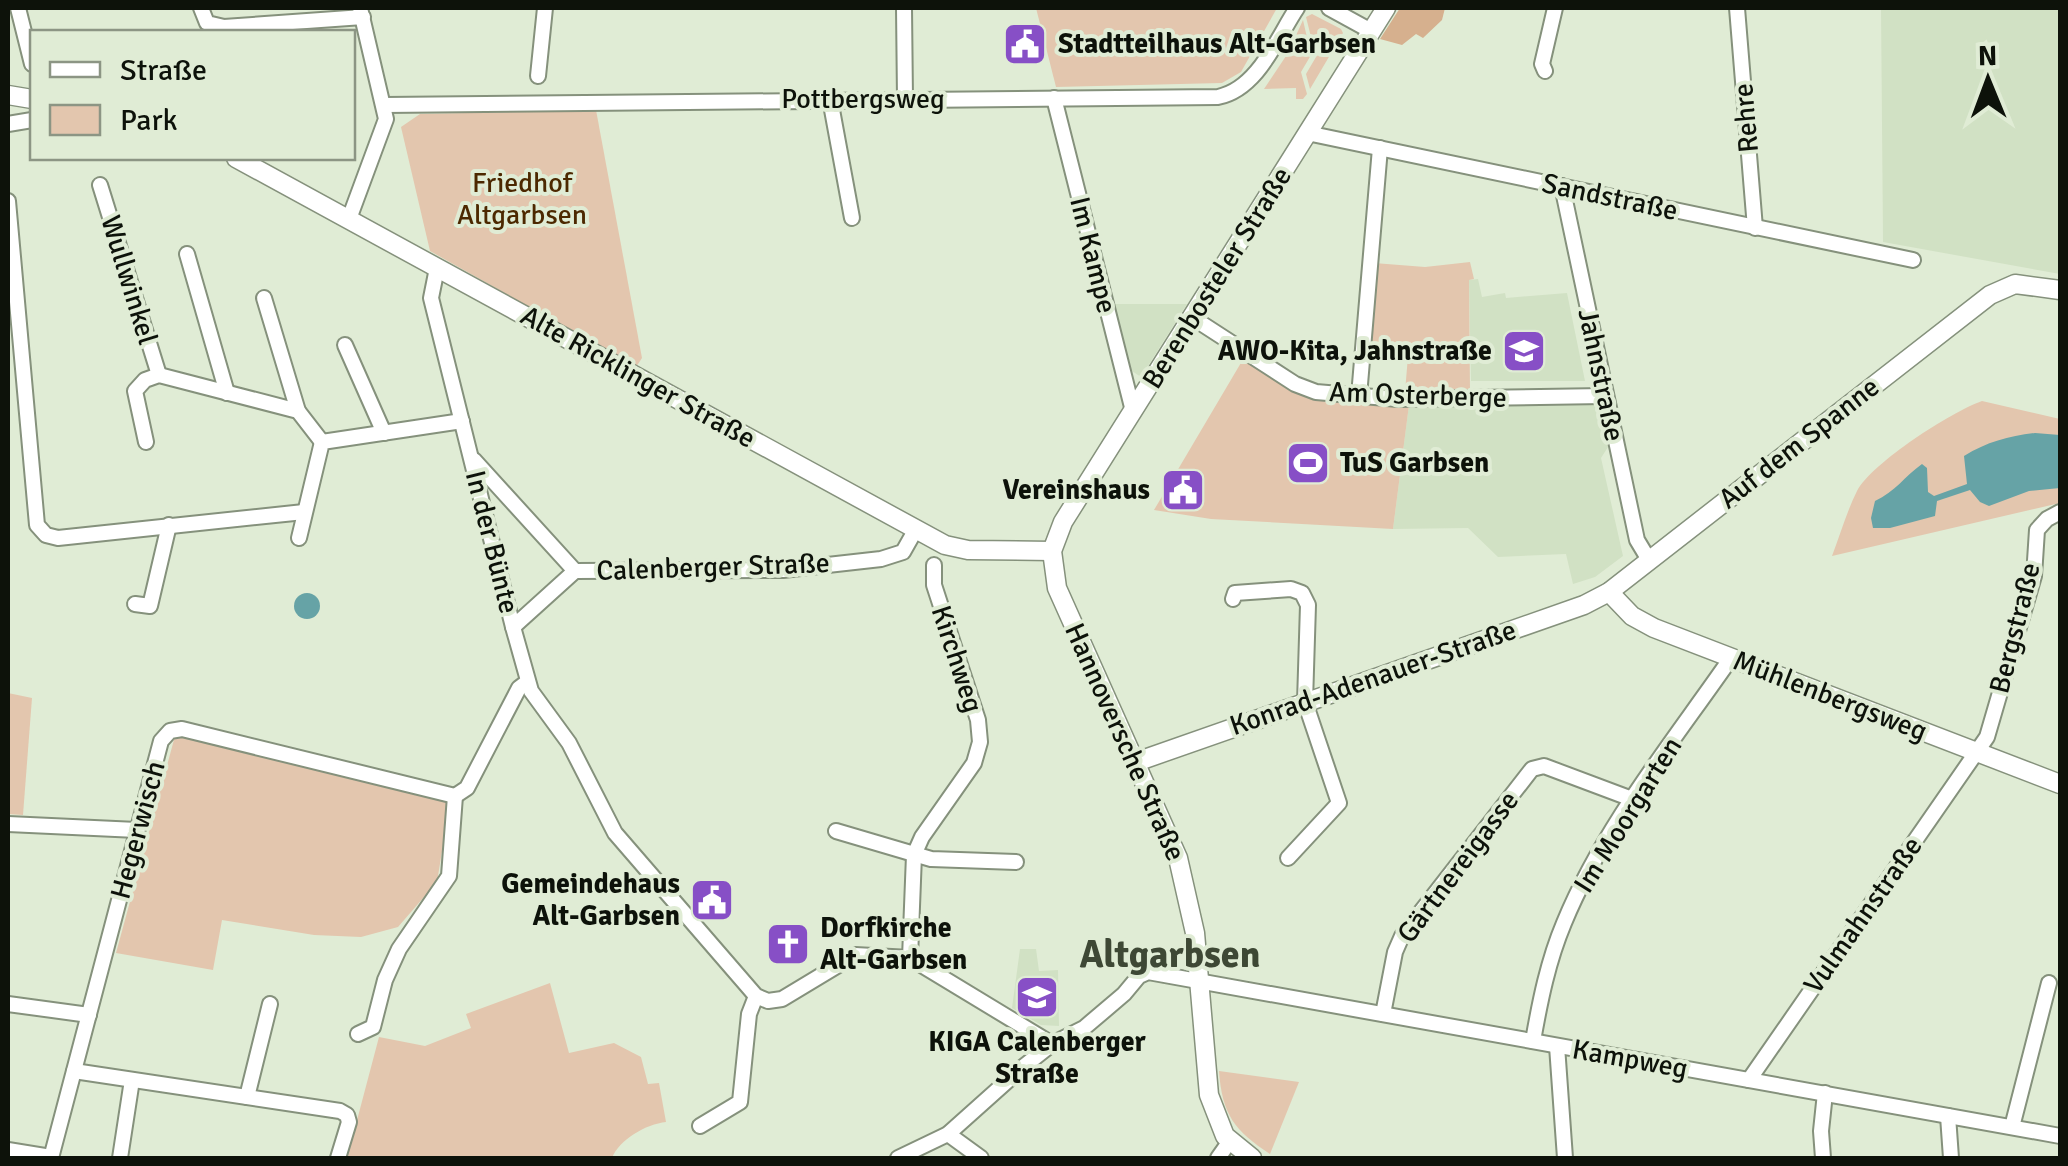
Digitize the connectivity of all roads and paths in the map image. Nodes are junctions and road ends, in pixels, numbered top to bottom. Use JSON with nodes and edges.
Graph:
{"nodes":[{"id":1,"x":18,"y":8,"type":"edge"},
{"id":2,"x":201,"y":8,"type":"edge"},
{"id":3,"x":545,"y":8,"type":"edge"},
{"id":4,"x":904,"y":8,"type":"edge"},
{"id":5,"x":1297,"y":8,"type":"edge"},
{"id":6,"x":1329,"y":8,"type":"edge"},
{"id":7,"x":1386,"y":8,"type":"edge"},
{"id":8,"x":1554,"y":8,"type":"edge"},
{"id":9,"x":1736,"y":8,"type":"edge"},
{"id":10,"x":362,"y":12,"type":"edge"},
{"id":11,"x":1371,"y":31,"type":"junction"},
{"id":12,"x":30,"y":56,"type":"edge"},
{"id":13,"x":1546,"y":71,"type":"dead end"},
{"id":14,"x":538,"y":76,"type":"dead end"},
{"id":15,"x":1054,"y":98,"type":"junction"},
{"id":16,"x":904,"y":99,"type":"junction"},
{"id":17,"x":830,"y":100,"type":"junction"},
{"id":18,"x":385,"y":105,"type":"junction"},
{"id":19,"x":1307,"y":133,"type":"junction"},
{"id":20,"x":1380,"y":148,"type":"junction"},
{"id":21,"x":240,"y":160,"type":"edge"},
{"id":22,"x":100,"y":185,"type":"dead end"},
{"id":23,"x":1562,"y":186,"type":"junction"},
{"id":24,"x":8,"y":200,"type":"edge"},
{"id":25,"x":852,"y":218,"type":"dead end"},
{"id":26,"x":349,"y":219,"type":"junction"},
{"id":27,"x":1755,"y":228,"type":"junction"},
{"id":28,"x":187,"y":254,"type":"dead end"},
{"id":29,"x":1914,"y":260,"type":"dead end"},
{"id":30,"x":438,"y":268,"type":"junction"},
{"id":31,"x":2060,"y":290,"type":"edge"},
{"id":32,"x":264,"y":298,"type":"dead end"},
{"id":33,"x":1192,"y":318,"type":"junction"},
{"id":34,"x":345,"y":345,"type":"dead end"},
{"id":35,"x":159,"y":375,"type":"junction"},
{"id":36,"x":227,"y":392,"type":"junction"},
{"id":37,"x":1358,"y":396,"type":"junction"},
{"id":38,"x":1604,"y":396,"type":"junction"},
{"id":39,"x":298,"y":411,"type":"junction"},
{"id":40,"x":1133,"y":411,"type":"junction"},
{"id":41,"x":462,"y":421,"type":"junction"},
{"id":42,"x":384,"y":433,"type":"junction"},
{"id":43,"x":146,"y":442,"type":"dead end"},
{"id":44,"x":322,"y":442,"type":"junction"},
{"id":45,"x":471,"y":457,"type":"junction"},
{"id":46,"x":304,"y":512,"type":"junction"},
{"id":47,"x":2060,"y":512,"type":"edge"},
{"id":48,"x":168,"y":525,"type":"junction"},
{"id":49,"x":916,"y":529,"type":"junction"},
{"id":50,"x":298,"y":538,"type":"dead end"},
{"id":51,"x":1052,"y":550,"type":"junction"},
{"id":52,"x":1648,"y":560,"type":"junction"},
{"id":53,"x":934,"y":565,"type":"dead end"},
{"id":54,"x":574,"y":571,"type":"junction"},
{"id":55,"x":1609,"y":592,"type":"junction"},
{"id":56,"x":1233,"y":599,"type":"dead end"},
{"id":57,"x":136,"y":604,"type":"dead end"},
{"id":58,"x":513,"y":627,"type":"junction"},
{"id":59,"x":1731,"y":658,"type":"junction"},
{"id":60,"x":527,"y":682,"type":"junction"},
{"id":61,"x":1305,"y":702,"type":"junction"},
{"id":62,"x":1977,"y":751,"type":"junction"},
{"id":63,"x":1136,"y":762,"type":"junction"},
{"id":64,"x":2060,"y":784,"type":"edge"},
{"id":65,"x":455,"y":796,"type":"junction"},
{"id":66,"x":1632,"y":799,"type":"junction"},
{"id":67,"x":8,"y":824,"type":"edge"},
{"id":68,"x":138,"y":830,"type":"junction"},
{"id":69,"x":836,"y":831,"type":"dead end"},
{"id":70,"x":914,"y":855,"type":"junction"},
{"id":71,"x":1288,"y":858,"type":"dead end"},
{"id":72,"x":1016,"y":862,"type":"dead end"},
{"id":73,"x":910,"y":958,"type":"junction"},
{"id":74,"x":1199,"y":980,"type":"junction"},
{"id":75,"x":2048,"y":983,"type":"dead end"},
{"id":76,"x":756,"y":996,"type":"junction"},
{"id":77,"x":8,"y":1004,"type":"edge"},
{"id":78,"x":270,"y":1004,"type":"dead end"},
{"id":79,"x":1383,"y":1014,"type":"junction"},
{"id":80,"x":89,"y":1015,"type":"junction"},
{"id":81,"x":358,"y":1034,"type":"dead end"},
{"id":82,"x":1533,"y":1041,"type":"junction"},
{"id":83,"x":1052,"y":1044,"type":"junction"},
{"id":84,"x":1557,"y":1046,"type":"junction"},
{"id":85,"x":74,"y":1071,"type":"junction"},
{"id":86,"x":132,"y":1080,"type":"junction"},
{"id":87,"x":1749,"y":1080,"type":"junction"},
{"id":88,"x":1826,"y":1094,"type":"junction"},
{"id":89,"x":247,"y":1097,"type":"junction"},
{"id":90,"x":1948,"y":1116,"type":"junction"},
{"id":91,"x":700,"y":1126,"type":"dead end"},
{"id":92,"x":2012,"y":1127,"type":"junction"},
{"id":93,"x":948,"y":1134,"type":"junction"},
{"id":94,"x":2060,"y":1136,"type":"edge"},
{"id":95,"x":1230,"y":1142,"type":"junction"},
{"id":96,"x":8,"y":1150,"type":"edge"},
{"id":97,"x":51,"y":1158,"type":"edge"},
{"id":98,"x":120,"y":1158,"type":"edge"},
{"id":99,"x":338,"y":1158,"type":"edge"},
{"id":100,"x":898,"y":1158,"type":"edge"},
{"id":101,"x":981,"y":1158,"type":"edge"},
{"id":102,"x":1218,"y":1158,"type":"edge"},
{"id":103,"x":1252,"y":1158,"type":"edge"},
{"id":104,"x":1565,"y":1158,"type":"edge"},
{"id":105,"x":1823,"y":1158,"type":"edge"},
{"id":106,"x":1951,"y":1158,"type":"edge"}],
"edges":[{"from":1,"to":12,"type":"street"},
{"from":2,"to":10,"type":"street"},
{"from":3,"to":14,"type":"street"},
{"from":4,"to":16,"type":"street"},
{"from":5,"to":15,"type":"street","name":"Pottbergsweg"},
{"from":6,"to":11,"type":"street"},
{"from":7,"to":11,"type":"street","name":"Berenbosteler Straße"},
{"from":8,"to":13,"type":"street"},
{"from":9,"to":27,"type":"street","name":"Rehre"},
{"from":10,"to":18,"type":"street"},
{"from":11,"to":19,"type":"street","name":"Berenbosteler Straße"},
{"from":15,"to":16,"type":"street","name":"Pottbergsweg"},
{"from":15,"to":40,"type":"street","name":"Im Kampe"},
{"from":16,"to":17,"type":"street","name":"Pottbergsweg"},
{"from":17,"to":18,"type":"street","name":"Pottbergsweg"},
{"from":17,"to":25,"type":"street"},
{"from":18,"to":26,"type":"street"},
{"from":19,"to":20,"type":"street","name":"Sandstraße"},
{"from":19,"to":33,"type":"street","name":"Berenbosteler Straße"},
{"from":20,"to":23,"type":"street","name":"Sandstraße"},
{"from":20,"to":37,"type":"street"},
{"from":21,"to":26,"type":"street","name":"Alte Ricklinger Straße"},
{"from":22,"to":35,"type":"street","name":"Wullwinkel"},
{"from":23,"to":27,"type":"street","name":"Sandstraße"},
{"from":23,"to":38,"type":"street","name":"Jahnstraße"},
{"from":24,"to":48,"type":"street"},
{"from":26,"to":30,"type":"street","name":"Alte Ricklinger Straße"},
{"from":27,"to":29,"type":"street","name":"Sandstraße"},
{"from":28,"to":36,"type":"street"},
{"from":30,"to":41,"type":"street","name":"In der Bünte"},
{"from":30,"to":49,"type":"street","name":"Alte Ricklinger Straße"},
{"from":31,"to":52,"type":"street","name":"Auf dem Spanne"},
{"from":32,"to":39,"type":"street"},
{"from":33,"to":37,"type":"street","name":"Am Osterberge"},
{"from":33,"to":40,"type":"street","name":"Berenbosteler Straße"},
{"from":34,"to":42,"type":"street"},
{"from":35,"to":36,"type":"street","name":"Wullwinkel"},
{"from":35,"to":43,"type":"street","name":"Wullwinkel"},
{"from":36,"to":39,"type":"street","name":"Wullwinkel"},
{"from":37,"to":38,"type":"street","name":"Am Osterberge"},
{"from":38,"to":52,"type":"street","name":"Jahnstraße"},
{"from":39,"to":44,"type":"street"},
{"from":40,"to":51,"type":"street","name":"Berenbosteler Straße"},
{"from":41,"to":42,"type":"street"},
{"from":41,"to":45,"type":"street","name":"In der Bünte"},
{"from":42,"to":44,"type":"street"},
{"from":44,"to":46,"type":"street"},
{"from":45,"to":54,"type":"street","name":"In der Bünte"},
{"from":45,"to":58,"type":"street","name":"In der Bünte"},
{"from":46,"to":48,"type":"street"},
{"from":46,"to":50,"type":"street"},
{"from":47,"to":62,"type":"street","name":"Bergstraße"},
{"from":48,"to":57,"type":"street"},
{"from":49,"to":51,"type":"street","name":"Alte Ricklinger Straße"},
{"from":49,"to":54,"type":"street","name":"Calenberger Straße"},
{"from":51,"to":63,"type":"street","name":"Hannoversche Straße"},
{"from":52,"to":55,"type":"street","name":"Auf dem Spanne"},
{"from":53,"to":70,"type":"street","name":"Kirchweg"},
{"from":54,"to":58,"type":"street","name":"Calenberger Straße"},
{"from":55,"to":59,"type":"street","name":"Mühlenbergsweg"},
{"from":55,"to":61,"type":"street","name":"Konrad-Adenauer-Straße"},
{"from":56,"to":61,"type":"street"},
{"from":58,"to":60,"type":"street"},
{"from":59,"to":62,"type":"street","name":"Mühlenbergsweg"},
{"from":59,"to":66,"type":"street","name":"Im Moorgarten"},
{"from":60,"to":65,"type":"street"},
{"from":60,"to":76,"type":"street"},
{"from":61,"to":63,"type":"street","name":"Konrad-Adenauer-Straße"},
{"from":61,"to":71,"type":"street"},
{"from":62,"to":64,"type":"street","name":"Mühlenbergsweg"},
{"from":62,"to":87,"type":"street","name":"Vulmahnstraße"},
{"from":63,"to":74,"type":"street","name":"Hannoversche Straße"},
{"from":65,"to":68,"type":"street","name":"Hegerwisch"},
{"from":65,"to":81,"type":"street"},
{"from":66,"to":79,"type":"street","name":"Gärtnereigasse"},
{"from":66,"to":82,"type":"street","name":"Im Moorgarten"},
{"from":67,"to":68,"type":"street"},
{"from":68,"to":80,"type":"street","name":"Hegerwisch"},
{"from":69,"to":70,"type":"street"},
{"from":70,"to":72,"type":"street"},
{"from":70,"to":73,"type":"street","name":"Kirchweg"},
{"from":73,"to":76,"type":"street"},
{"from":73,"to":83,"type":"street"},
{"from":74,"to":79,"type":"street","name":"Kampweg"},
{"from":74,"to":83,"type":"street"},
{"from":74,"to":95,"type":"street","name":"Hannoversche Straße"},
{"from":75,"to":92,"type":"street"},
{"from":76,"to":91,"type":"street"},
{"from":77,"to":80,"type":"street"},
{"from":78,"to":89,"type":"street"},
{"from":79,"to":82,"type":"street","name":"Kampweg"},
{"from":80,"to":85,"type":"street","name":"Hegerwisch"},
{"from":82,"to":84,"type":"street","name":"Kampweg"},
{"from":83,"to":93,"type":"street"},
{"from":84,"to":87,"type":"street","name":"Kampweg"},
{"from":84,"to":104,"type":"street"},
{"from":85,"to":86,"type":"street"},
{"from":85,"to":97,"type":"street","name":"Hegerwisch"},
{"from":86,"to":89,"type":"street"},
{"from":86,"to":98,"type":"street"},
{"from":87,"to":88,"type":"street","name":"Kampweg"},
{"from":88,"to":90,"type":"street","name":"Kampweg"},
{"from":88,"to":105,"type":"street"},
{"from":89,"to":99,"type":"street"},
{"from":90,"to":92,"type":"street","name":"Kampweg"},
{"from":90,"to":106,"type":"street"},
{"from":92,"to":94,"type":"street","name":"Kampweg"},
{"from":93,"to":100,"type":"street"},
{"from":93,"to":101,"type":"street"},
{"from":95,"to":102,"type":"street"},
{"from":95,"to":103,"type":"street","name":"Hannoversche Straße"},
{"from":96,"to":97,"type":"street"}]}
